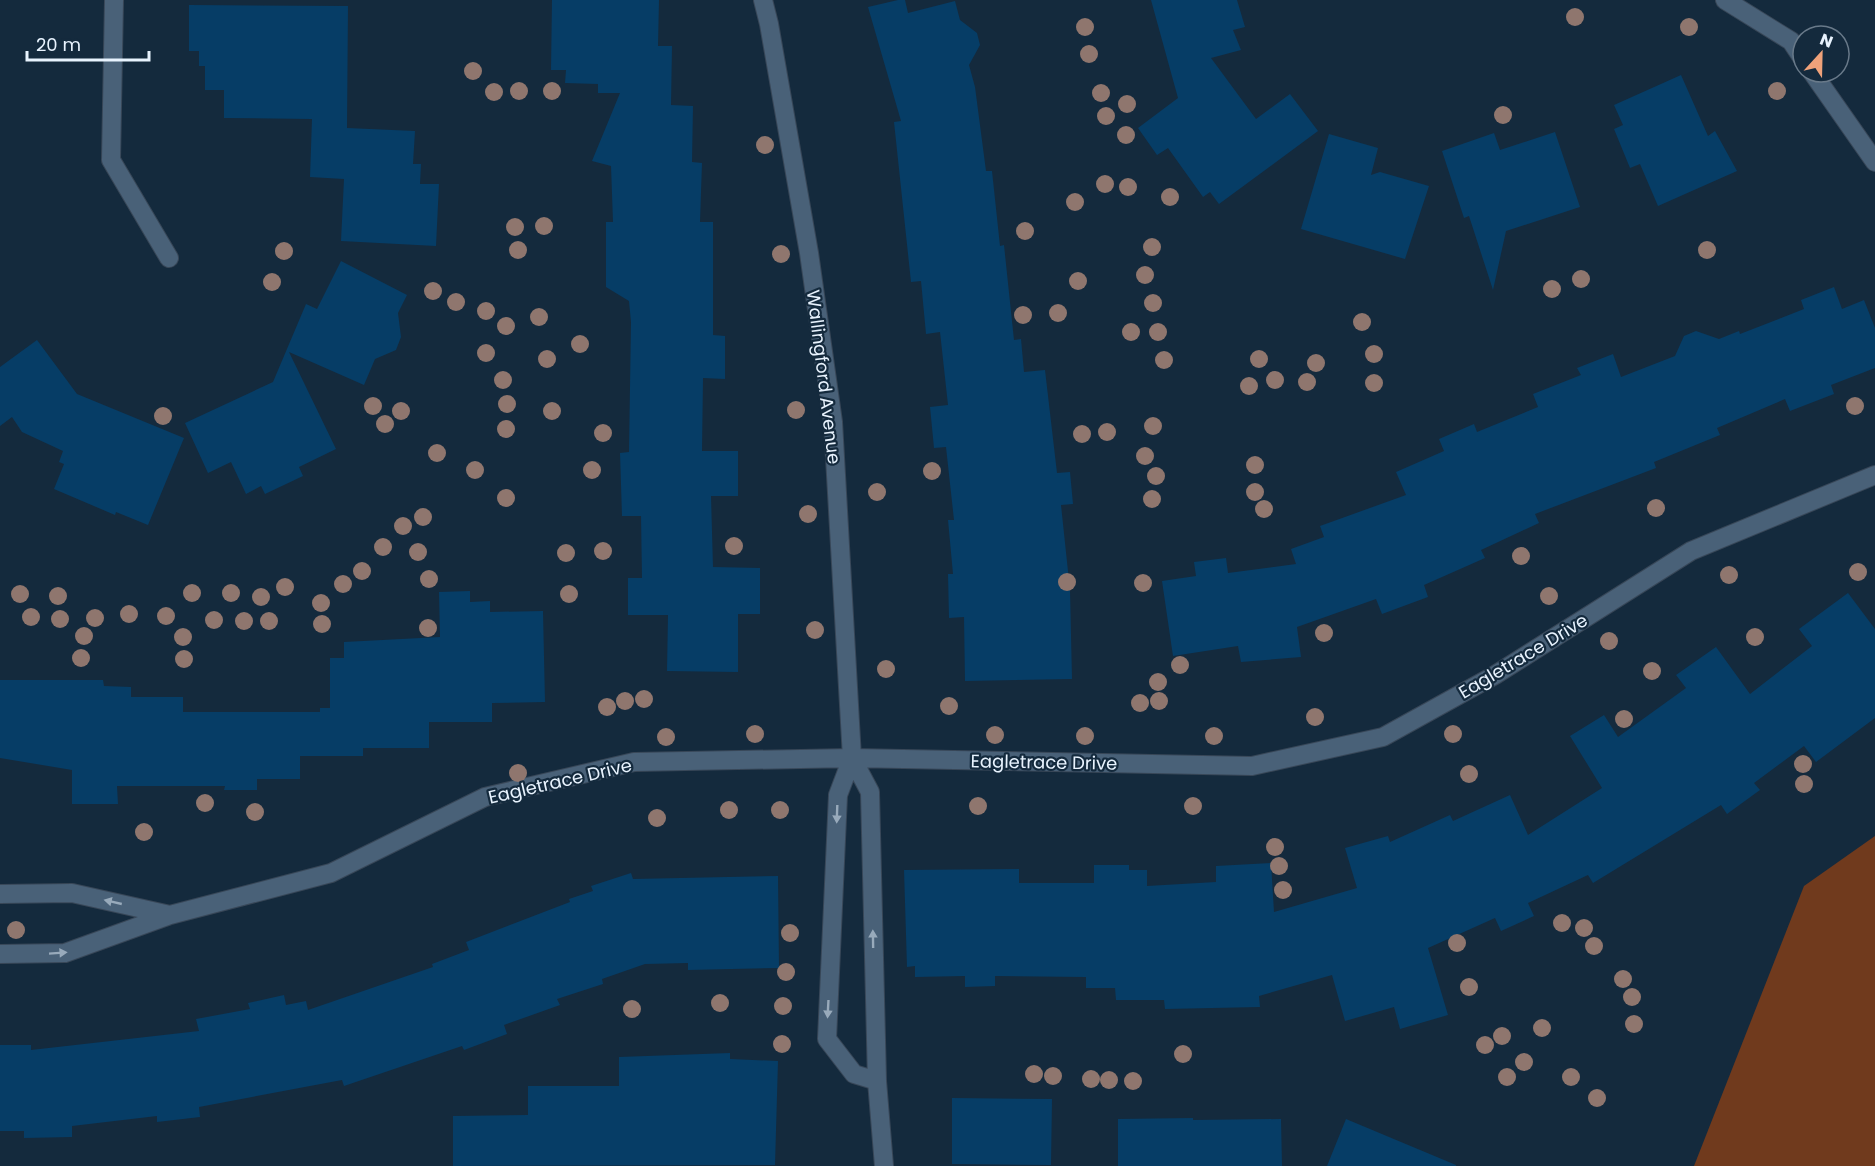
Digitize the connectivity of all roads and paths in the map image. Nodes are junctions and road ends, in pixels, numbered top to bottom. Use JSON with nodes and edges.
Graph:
{"nodes":[{"id":1,"x":114,"y":0,"type":"edge"},
{"id":2,"x":763,"y":0,"type":"edge"},
{"id":3,"x":1725,"y":0,"type":"edge"},
{"id":4,"x":1791,"y":41,"type":"edge"},
{"id":5,"x":1820,"y":84,"type":"edge"},
{"id":6,"x":1875,"y":162,"type":"edge"},
{"id":7,"x":169,"y":258,"type":"dead end"},
{"id":8,"x":1875,"y":475,"type":"edge"},
{"id":9,"x":852,"y":758,"type":"junction"},
{"id":10,"x":0,"y":894,"type":"edge"},
{"id":11,"x":170,"y":915,"type":"junction"},
{"id":12,"x":0,"y":954,"type":"edge"},
{"id":13,"x":877,"y":1081,"type":"junction"},
{"id":14,"x":884,"y":1166,"type":"edge"}],
"edges":[{"from":1,"to":7,"type":"street"},
{"from":2,"to":9,"type":"street","name":"Wallingford Avenue"},
{"from":3,"to":4,"type":"street"},
{"from":5,"to":6,"type":"street"},
{"from":8,"to":9,"type":"street","name":"Eagletrace Drive"},
{"from":9,"to":11,"type":"street","name":"Eagletrace Drive"},
{"from":13,"to":9,"type":"street","one_way":true},
{"from":9,"to":13,"type":"street","one_way":true},
{"from":11,"to":10,"type":"street","name":"Eagletrace Drive","one_way":true},
{"from":12,"to":11,"type":"street","name":"Eagletrace Drive","one_way":true},
{"from":13,"to":14,"type":"street"}]}
